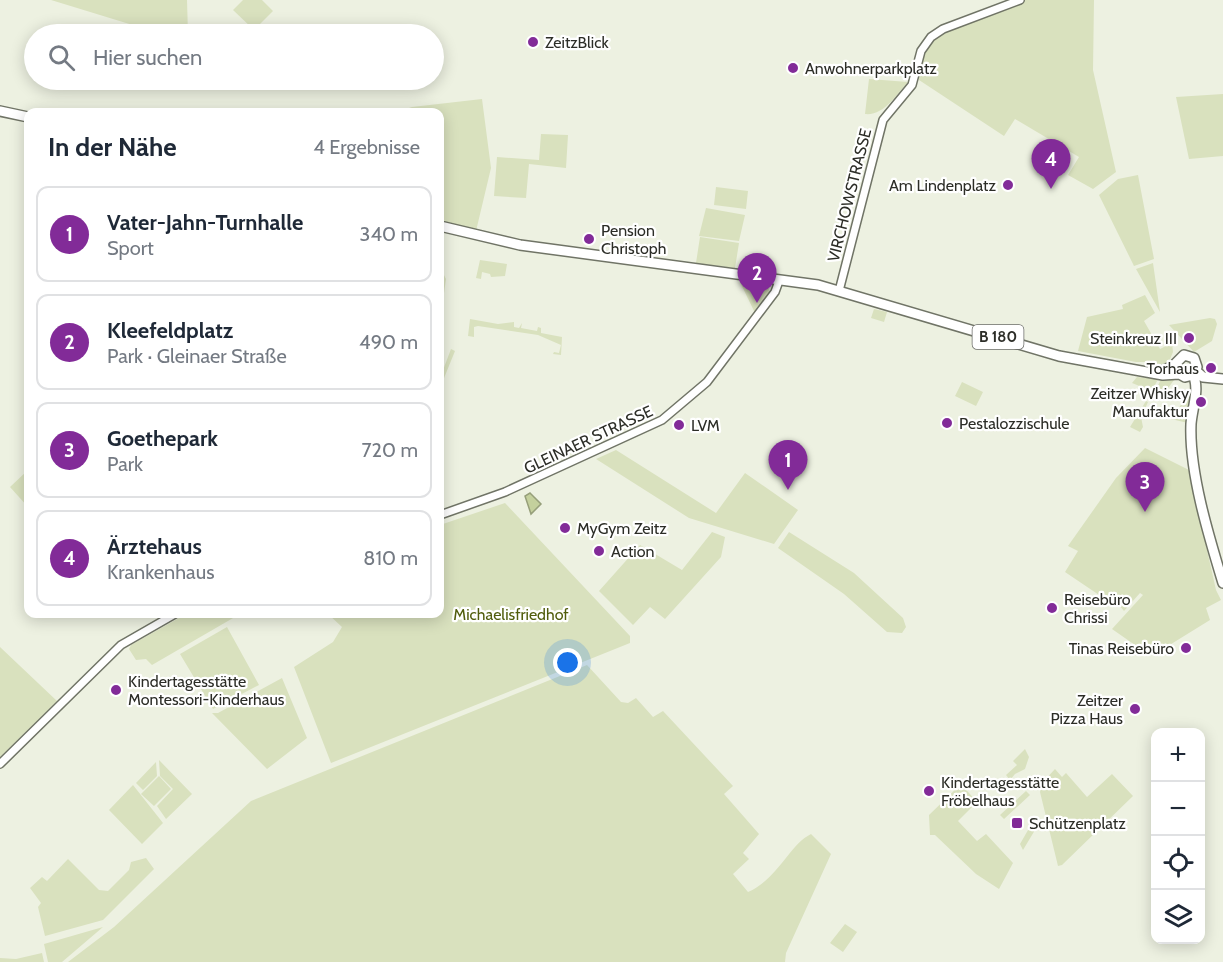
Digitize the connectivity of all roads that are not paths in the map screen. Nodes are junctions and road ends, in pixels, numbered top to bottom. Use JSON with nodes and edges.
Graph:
{"nodes":[{"id":1,"x":1020,"y":0,"type":"edge"},
{"id":2,"x":0,"y":111,"type":"edge"},
{"id":3,"x":24,"y":116,"type":"edge"},
{"id":4,"x":444,"y":227,"type":"edge"},
{"id":5,"x":779,"y":281,"type":"junction"},
{"id":6,"x":839,"y":291,"type":"junction"},
{"id":7,"x":1176,"y":364,"type":"junction"},
{"id":8,"x":1160,"y":372,"type":"junction"},
{"id":9,"x":1189,"y":374,"type":"junction"},
{"id":10,"x":1223,"y":379,"type":"edge"},
{"id":11,"x":444,"y":514,"type":"edge"},
{"id":12,"x":1223,"y":583,"type":"edge"},
{"id":13,"x":168,"y":618,"type":"edge"},
{"id":14,"x":0,"y":764,"type":"edge"}],
"edges":[{"from":1,"to":6,"type":"street","name":"VIRCHOWSTRASSE"},
{"from":2,"to":3,"type":"main road"},
{"from":4,"to":5,"type":"main road","number":"B 180"},
{"from":5,"to":6,"type":"main road","number":"B 180"},
{"from":5,"to":11,"type":"street","name":"GLEINAER STRASSE"},
{"from":6,"to":8,"type":"main road","number":"B 180"},
{"from":7,"to":8,"type":"main road"},
{"from":7,"to":9,"type":"main road"},
{"from":7,"to":9,"type":"main road"},
{"from":8,"to":9,"type":"main road","number":"B 180"},
{"from":9,"to":10,"type":"main road","number":"B 180"},
{"from":9,"to":12,"type":"main road"},
{"from":13,"to":14,"type":"street"}]}
